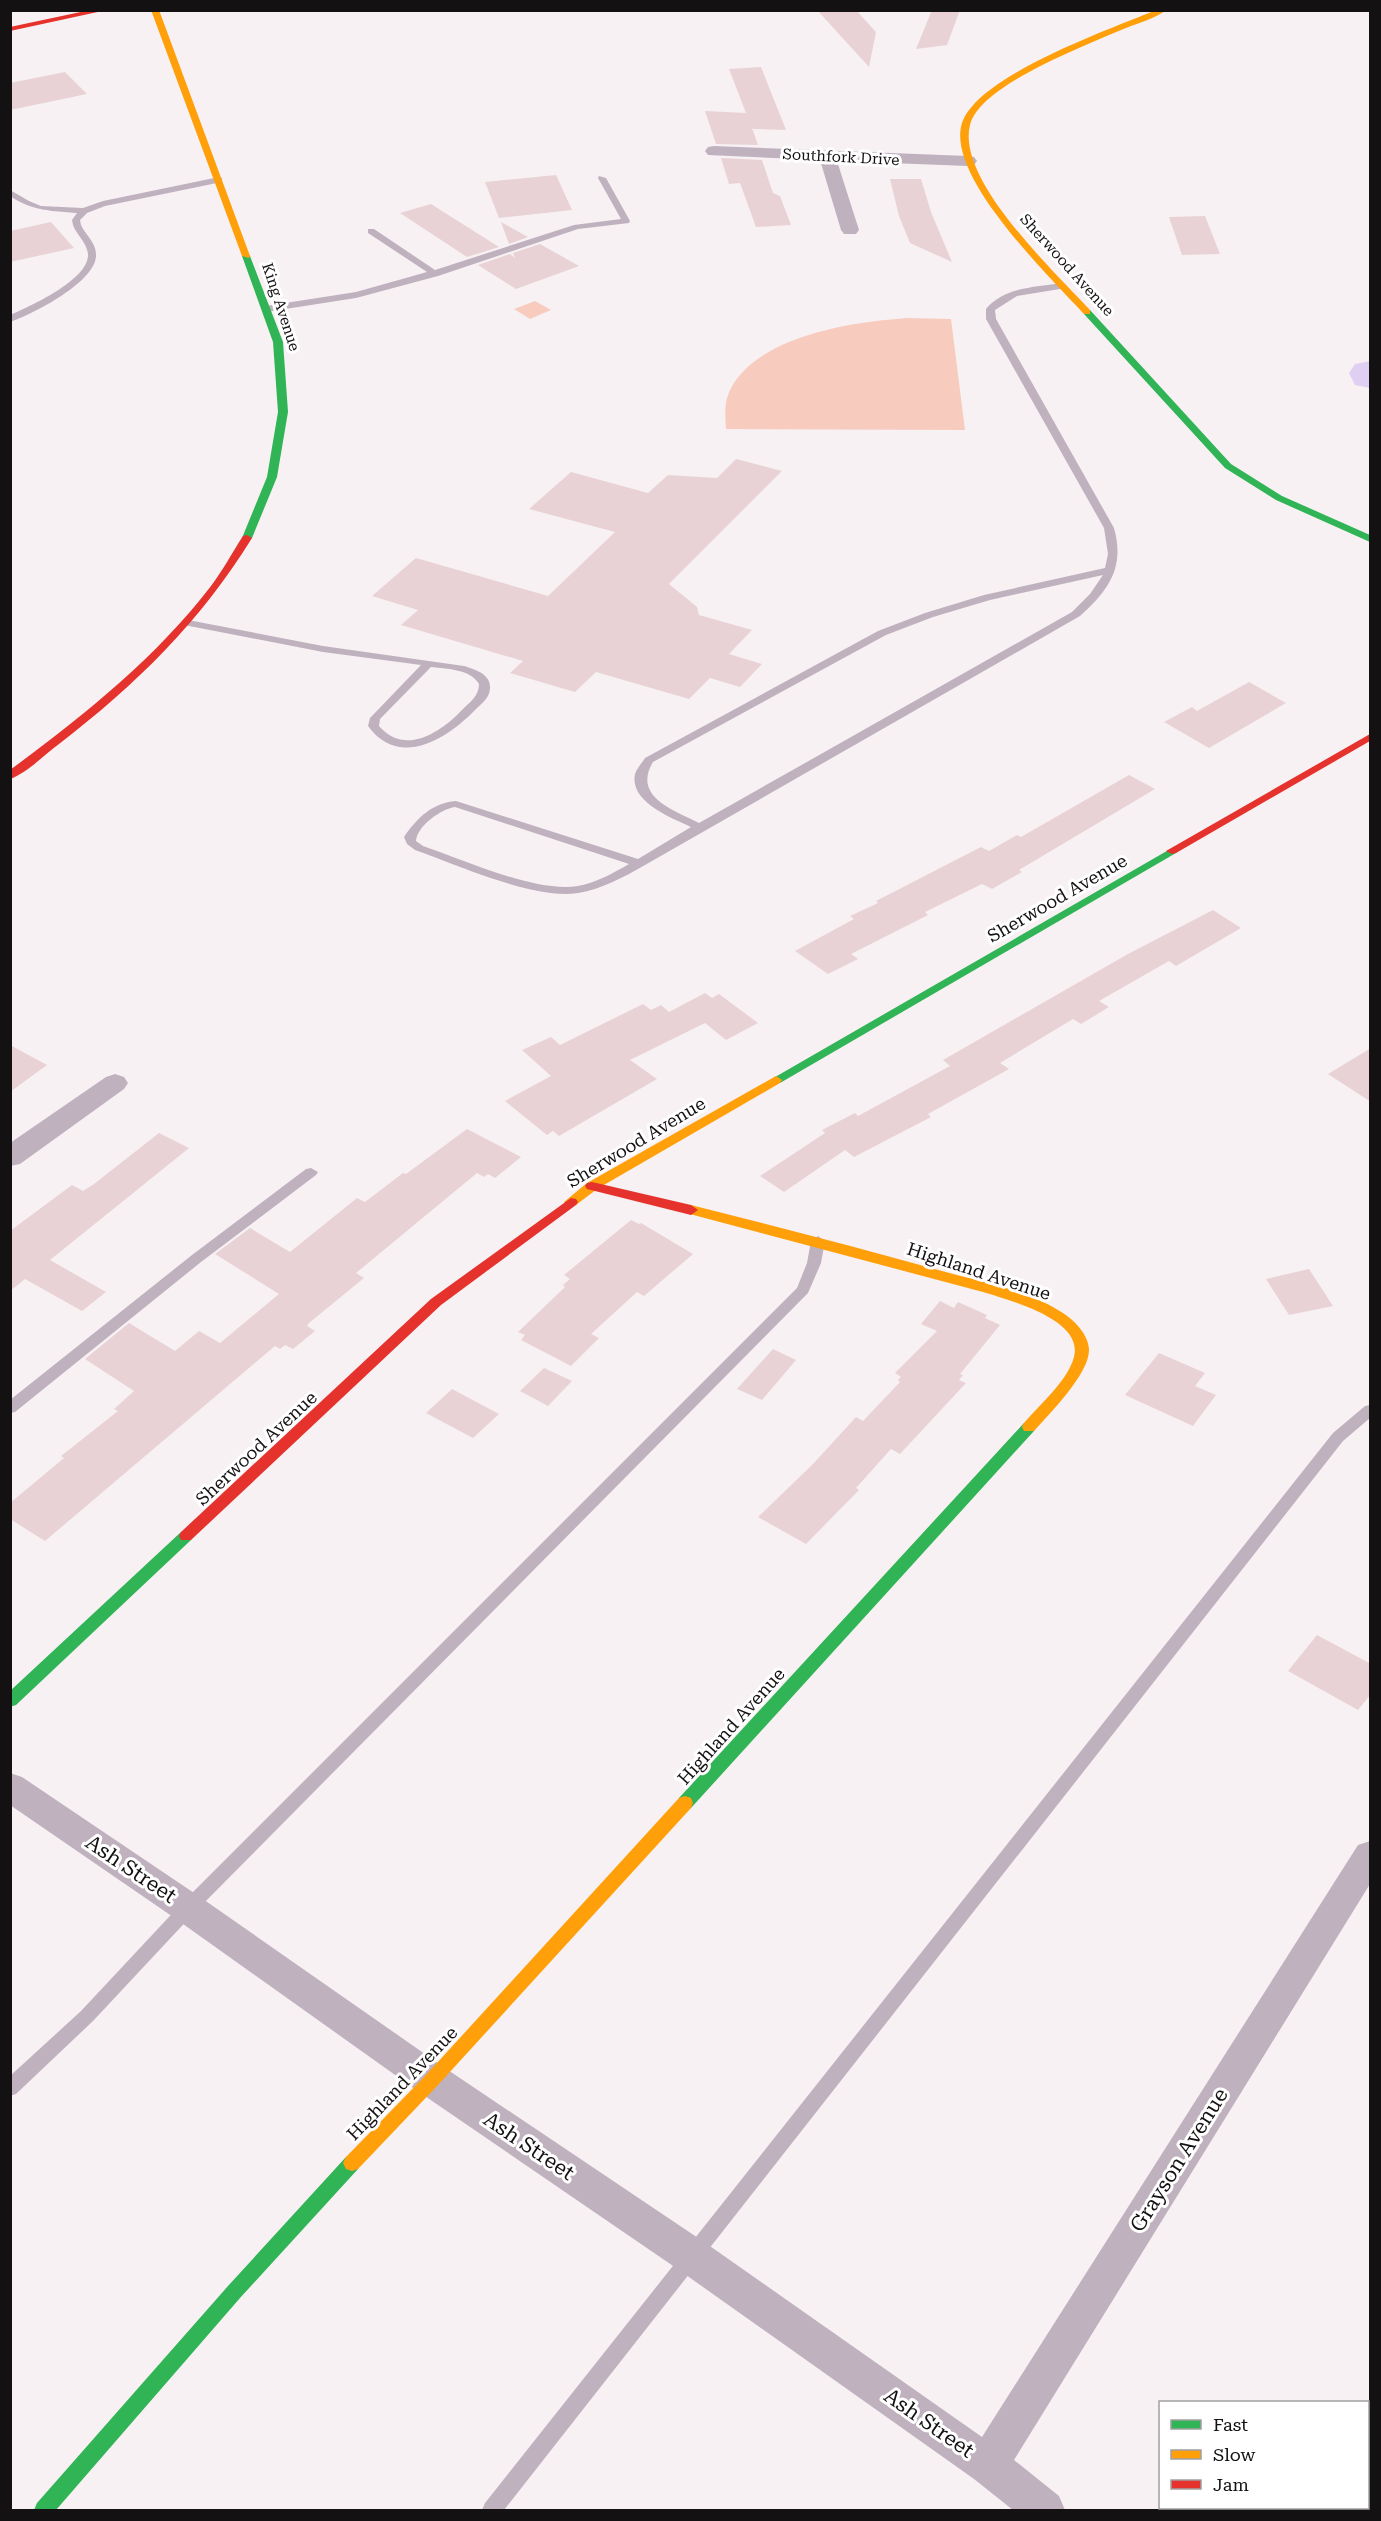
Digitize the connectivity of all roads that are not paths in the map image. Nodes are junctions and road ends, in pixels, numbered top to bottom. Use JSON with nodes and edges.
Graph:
{"nodes":[{"id":1,"x":35,"y":10,"type":"edge"},
{"id":2,"x":104,"y":10,"type":"edge"},
{"id":3,"x":155,"y":10,"type":"edge"},
{"id":4,"x":1164,"y":10,"type":"edge"},
{"id":5,"x":10,"y":15,"type":"edge"},
{"id":6,"x":10,"y":29,"type":"edge"},
{"id":7,"x":714,"y":151,"type":"dead end"},
{"id":8,"x":827,"y":156,"type":"junction"},
{"id":9,"x":968,"y":161,"type":"junction"},
{"id":10,"x":602,"y":178,"type":"dead end"},
{"id":11,"x":219,"y":180,"type":"junction"},
{"id":12,"x":10,"y":192,"type":"edge"},
{"id":13,"x":84,"y":211,"type":"junction"},
{"id":14,"x":850,"y":230,"type":"dead end"},
{"id":15,"x":371,"y":231,"type":"dead end"},
{"id":16,"x":435,"y":274,"type":"junction"},
{"id":17,"x":1063,"y":286,"type":"junction"},
{"id":18,"x":266,"y":309,"type":"junction"},
{"id":19,"x":10,"y":319,"type":"edge"},
{"id":20,"x":1371,"y":538,"type":"edge"},
{"id":21,"x":1111,"y":570,"type":"junction"},
{"id":22,"x":188,"y":623,"type":"junction"},
{"id":23,"x":429,"y":663,"type":"junction"},
{"id":24,"x":1371,"y":737,"type":"edge"},
{"id":25,"x":10,"y":776,"type":"edge"},
{"id":26,"x":699,"y":827,"type":"junction"},
{"id":27,"x":637,"y":863,"type":"junction"},
{"id":28,"x":115,"y":1083,"type":"dead end"},
{"id":29,"x":10,"y":1158,"type":"edge"},
{"id":30,"x":311,"y":1172,"type":"dead end"},
{"id":31,"x":592,"y":1186,"type":"junction"},
{"id":32,"x":818,"y":1241,"type":"junction"},
{"id":33,"x":10,"y":1408,"type":"edge"},
{"id":34,"x":1371,"y":1410,"type":"edge"},
{"id":35,"x":10,"y":1701,"type":"edge"},
{"id":36,"x":10,"y":1786,"type":"edge"},
{"id":37,"x":1371,"y":1855,"type":"edge"},
{"id":38,"x":188,"y":1908,"type":"junction"},
{"id":39,"x":432,"y":2080,"type":"junction"},
{"id":40,"x":10,"y":2088,"type":"edge"},
{"id":41,"x":693,"y":2257,"type":"junction"},
{"id":42,"x":988,"y":2465,"type":"junction"},
{"id":43,"x":44,"y":2511,"type":"edge"},
{"id":44,"x":492,"y":2511,"type":"edge"},
{"id":45,"x":1045,"y":2511,"type":"edge"}],
"edges":[{"from":1,"to":5,"type":"street"},
{"from":2,"to":6,"type":"street"},
{"from":3,"to":11,"type":"street","name":"King Avenue"},
{"from":4,"to":9,"type":"street","name":"Sherwood Avenue"},
{"from":7,"to":8,"type":"street","name":"Southfork Drive"},
{"from":8,"to":9,"type":"street","name":"Southfork Drive"},
{"from":8,"to":14,"type":"street"},
{"from":9,"to":17,"type":"street","name":"Sherwood Avenue"},
{"from":10,"to":16,"type":"lane"},
{"from":11,"to":13,"type":"lane"},
{"from":11,"to":18,"type":"street","name":"King Avenue"},
{"from":12,"to":13,"type":"lane"},
{"from":13,"to":19,"type":"lane"},
{"from":15,"to":16,"type":"lane"},
{"from":16,"to":18,"type":"lane"},
{"from":17,"to":20,"type":"street","name":"Sherwood Avenue"},
{"from":17,"to":21,"type":"lane"},
{"from":18,"to":22,"type":"street","name":"King Avenue"},
{"from":21,"to":26,"type":"lane"},
{"from":21,"to":26,"type":"lane"},
{"from":22,"to":23,"type":"lane"},
{"from":22,"to":25,"type":"street","name":"King Avenue"},
{"from":23,"to":23,"type":"lane"},
{"from":24,"to":31,"type":"street","name":"Sherwood Avenue"},
{"from":26,"to":27,"type":"lane"},
{"from":27,"to":27,"type":"lane"},
{"from":28,"to":29,"type":"street"},
{"from":30,"to":33,"type":"lane"},
{"from":31,"to":32,"type":"street","name":"Highland Avenue"},
{"from":31,"to":35,"type":"street","name":"Sherwood Avenue"},
{"from":32,"to":38,"type":"lane"},
{"from":32,"to":39,"type":"street","name":"Highland Avenue"},
{"from":34,"to":41,"type":"lane"},
{"from":36,"to":38,"type":"street","name":"Ash Street"},
{"from":37,"to":42,"type":"street","name":"Grayson Avenue"},
{"from":38,"to":39,"type":"street","name":"Ash Street"},
{"from":38,"to":40,"type":"lane"},
{"from":39,"to":41,"type":"street","name":"Ash Street"},
{"from":39,"to":43,"type":"street","name":"Highland Avenue"},
{"from":41,"to":42,"type":"street","name":"Ash Street"},
{"from":41,"to":44,"type":"lane"},
{"from":42,"to":45,"type":"street","name":"Ash Street"}]}
